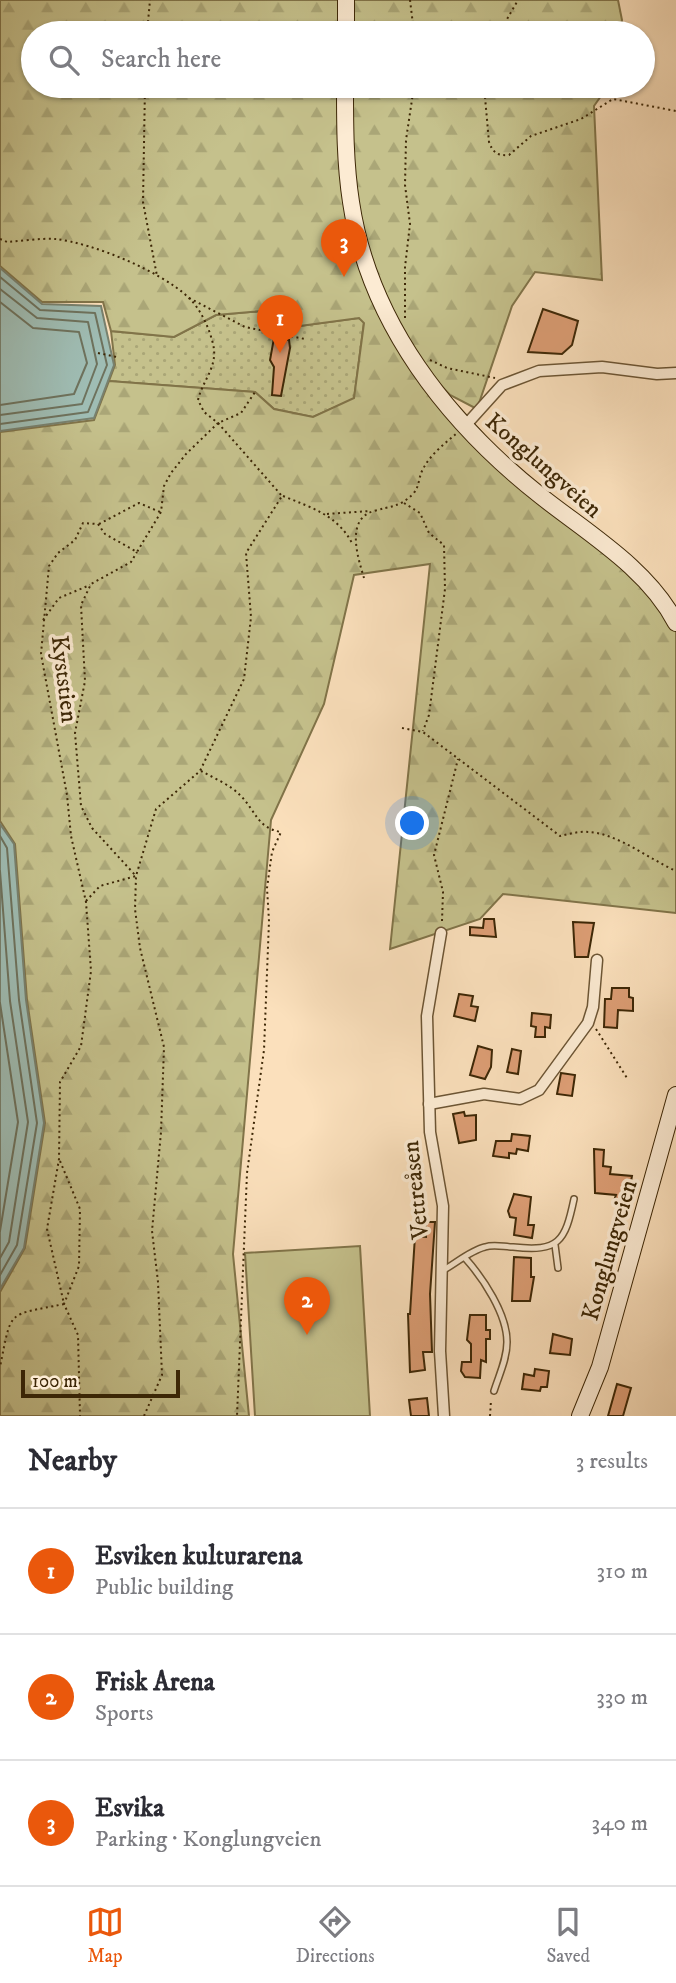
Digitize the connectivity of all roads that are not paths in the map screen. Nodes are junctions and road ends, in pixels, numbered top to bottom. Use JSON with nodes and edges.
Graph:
{"nodes":[{"id":1,"x":346,"y":0,"type":"edge"},
{"id":2,"x":346,"y":21,"type":"edge"},
{"id":3,"x":345,"y":98,"type":"edge"},
{"id":4,"x":676,"y":373,"type":"edge"},
{"id":5,"x":465,"y":426,"type":"junction"},
{"id":6,"x":676,"y":623,"type":"edge"},
{"id":7,"x":442,"y":933,"type":"road end"},
{"id":8,"x":597,"y":960,"type":"dead end"},
{"id":9,"x":676,"y":1095,"type":"edge"},
{"id":10,"x":429,"y":1104,"type":"junction"},
{"id":11,"x":574,"y":1199,"type":"dead end"},
{"id":12,"x":555,"y":1245,"type":"junction"},
{"id":13,"x":465,"y":1258,"type":"junction"},
{"id":14,"x":558,"y":1268,"type":"dead end"},
{"id":15,"x":442,"y":1271,"type":"junction"},
{"id":16,"x":494,"y":1391,"type":"road end"},
{"id":17,"x":444,"y":1416,"type":"edge"},
{"id":18,"x":580,"y":1416,"type":"edge"}],
"edges":[{"from":1,"to":2,"type":"street"},
{"from":3,"to":5,"type":"street","name":"Konglungveien"},
{"from":4,"to":5,"type":"street"},
{"from":5,"to":6,"type":"street","name":"Konglungveien"},
{"from":7,"to":10,"type":"street","name":"Vettreåsen"},
{"from":8,"to":10,"type":"street","name":"Vettreåsen"},
{"from":9,"to":18,"type":"street","name":"Konglungveien"},
{"from":10,"to":15,"type":"street","name":"Vettreåsen"},
{"from":11,"to":12,"type":"lane"},
{"from":12,"to":13,"type":"lane","name":"Vettreåsen"},
{"from":12,"to":14,"type":"lane"},
{"from":13,"to":15,"type":"lane","name":"Vettreåsen"},
{"from":13,"to":16,"type":"lane"},
{"from":15,"to":17,"type":"street","name":"Vettreåsen"}]}
